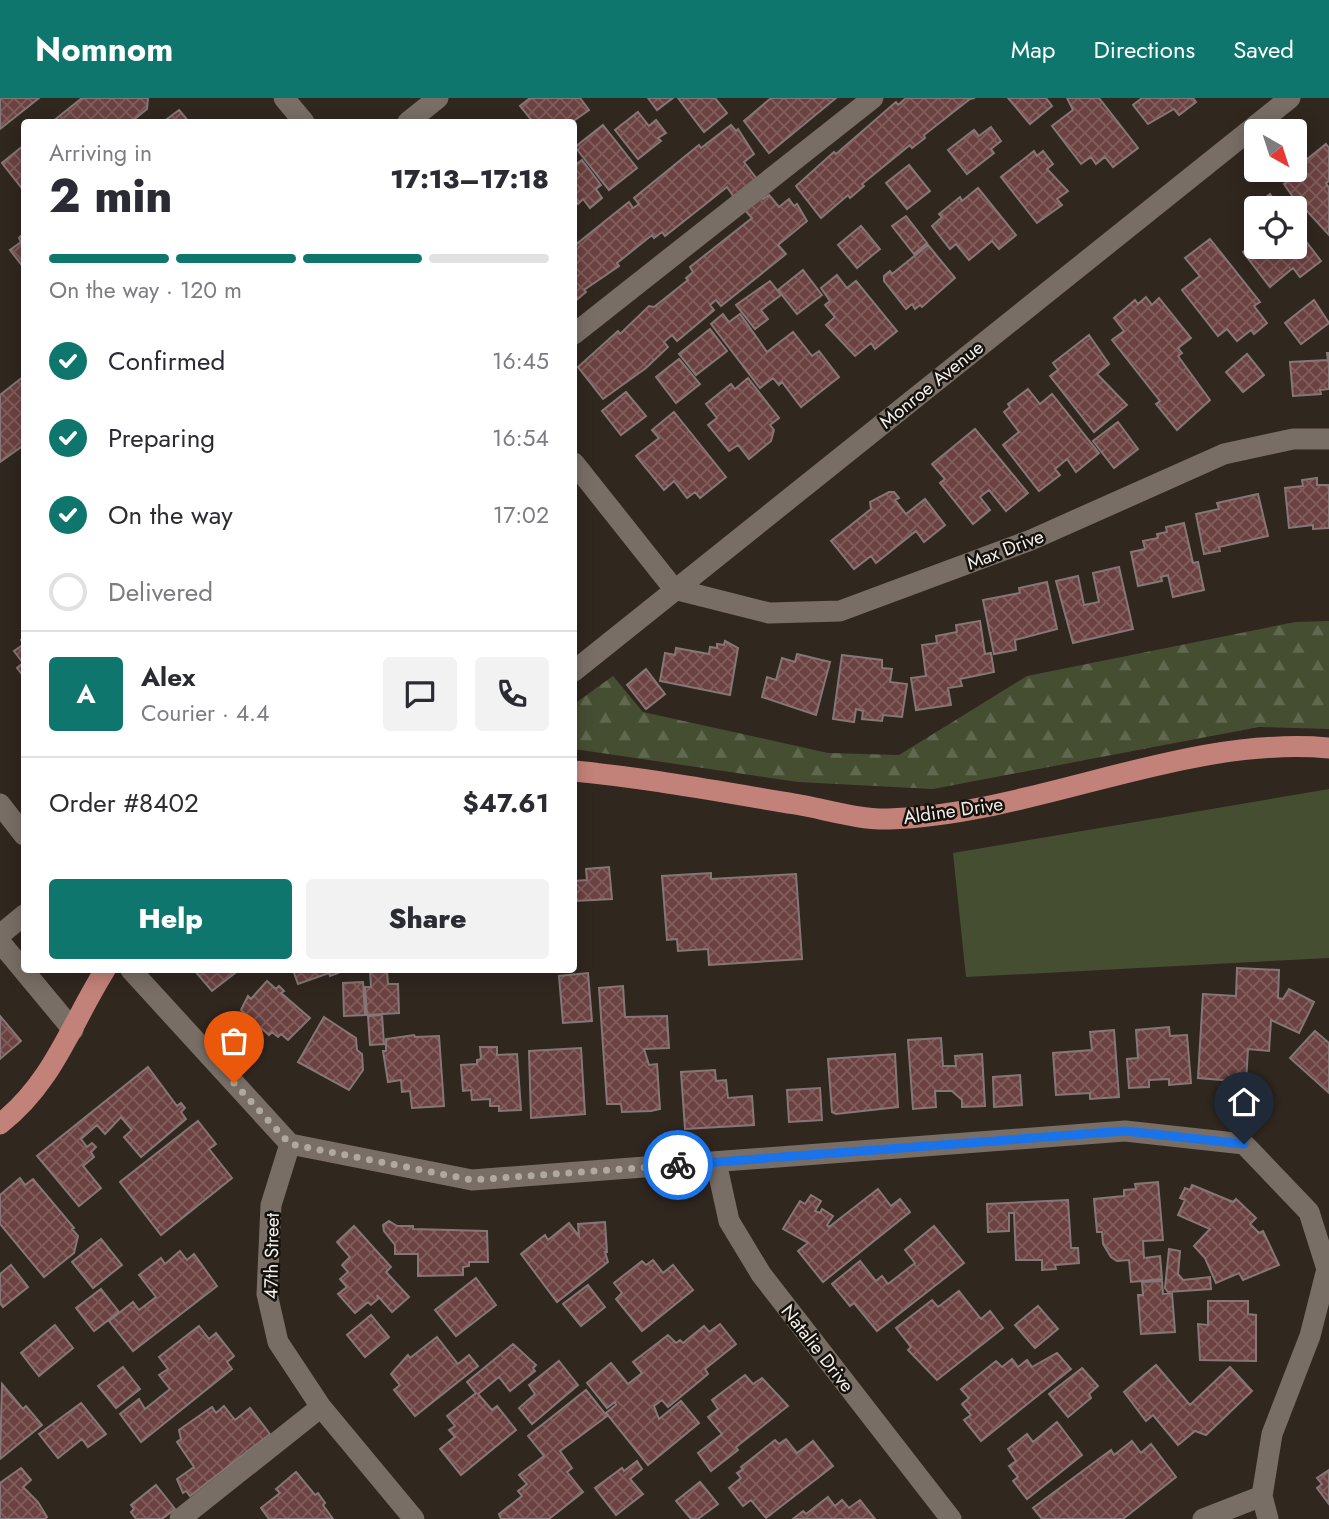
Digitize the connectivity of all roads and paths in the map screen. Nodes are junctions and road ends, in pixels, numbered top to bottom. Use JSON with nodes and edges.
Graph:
{"nodes":[{"id":1,"x":284,"y":98,"type":"edge"},
{"id":2,"x":438,"y":98,"type":"edge"},
{"id":3,"x":873,"y":98,"type":"edge"},
{"id":4,"x":1290,"y":98,"type":"edge"},
{"id":5,"x":302,"y":119,"type":"edge"},
{"id":6,"x":412,"y":119,"type":"edge"},
{"id":7,"x":577,"y":332,"type":"edge"},
{"id":8,"x":1329,"y":439,"type":"edge"},
{"id":9,"x":577,"y":467,"type":"edge"},
{"id":10,"x":674,"y":589,"type":"junction"},
{"id":11,"x":577,"y":669,"type":"edge"},
{"id":12,"x":1329,"y":748,"type":"edge"},
{"id":13,"x":577,"y":771,"type":"edge"},
{"id":14,"x":0,"y":804,"type":"edge"},
{"id":15,"x":21,"y":831,"type":"edge"},
{"id":16,"x":21,"y":918,"type":"edge"},
{"id":17,"x":0,"y":935,"type":"edge"},
{"id":18,"x":0,"y":942,"type":"edge"},
{"id":19,"x":21,"y":967,"type":"edge"},
{"id":20,"x":26,"y":973,"type":"edge"},
{"id":21,"x":102,"y":973,"type":"edge"},
{"id":22,"x":134,"y":973,"type":"edge"},
{"id":23,"x":73,"y":1030,"type":"junction"},
{"id":24,"x":0,"y":1124,"type":"edge"},
{"id":25,"x":290,"y":1144,"type":"junction"},
{"id":26,"x":716,"y":1162,"type":"junction"},
{"id":27,"x":321,"y":1407,"type":"junction"},
{"id":28,"x":1262,"y":1496,"type":"junction"},
{"id":29,"x":180,"y":1519,"type":"edge"},
{"id":30,"x":414,"y":1519,"type":"edge"},
{"id":31,"x":951,"y":1519,"type":"edge"},
{"id":32,"x":1203,"y":1519,"type":"edge"},
{"id":33,"x":1268,"y":1519,"type":"edge"}],
"edges":[{"from":1,"to":5,"type":"street"},
{"from":2,"to":6,"type":"street"},
{"from":3,"to":7,"type":"street"},
{"from":4,"to":10,"type":"street","name":"Monroe Avenue"},
{"from":8,"to":10,"type":"street","name":"Max Drive"},
{"from":9,"to":10,"type":"street"},
{"from":10,"to":11,"type":"street","name":"Monroe Avenue"},
{"from":12,"to":13,"type":"main road","name":"Aldine Drive"},
{"from":14,"to":15,"type":"street"},
{"from":16,"to":17,"type":"street"},
{"from":18,"to":19,"type":"street"},
{"from":20,"to":23,"type":"street"},
{"from":21,"to":23,"type":"main road"},
{"from":22,"to":25,"type":"street"},
{"from":23,"to":24,"type":"main road"},
{"from":25,"to":26,"type":"street"},
{"from":25,"to":27,"type":"street","name":"47th Street"},
{"from":26,"to":28,"type":"street"},
{"from":26,"to":31,"type":"street","name":"Natalie Drive"},
{"from":27,"to":29,"type":"street"},
{"from":27,"to":30,"type":"street","name":"47th Street"},
{"from":28,"to":32,"type":"street"},
{"from":28,"to":33,"type":"street"}]}
